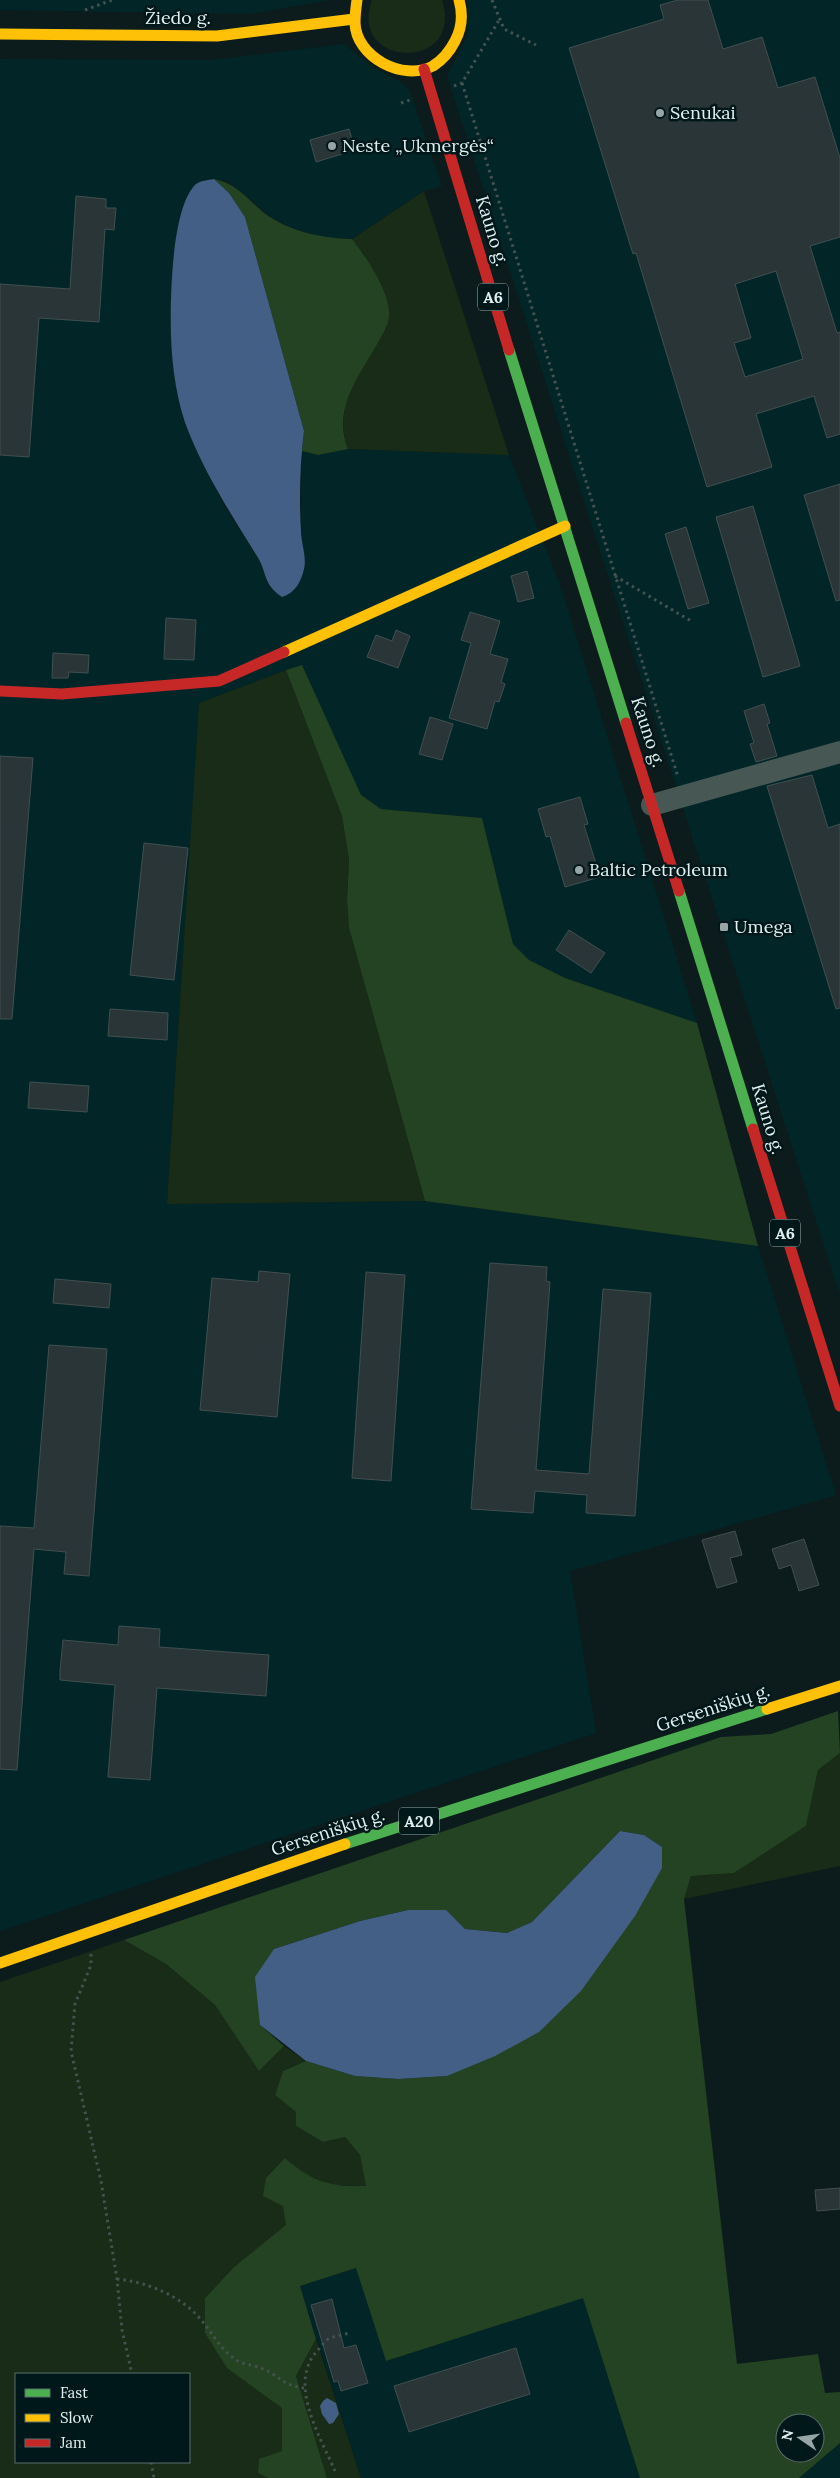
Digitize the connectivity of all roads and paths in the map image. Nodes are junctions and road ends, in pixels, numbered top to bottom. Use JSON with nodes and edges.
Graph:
{"nodes":[{"id":1,"x":357,"y":0,"type":"edge"},
{"id":2,"x":492,"y":0,"type":"edge"},
{"id":3,"x":464,"y":1,"type":"edge"},
{"id":4,"x":354,"y":19,"type":"junction"},
{"id":5,"x":499,"y":20,"type":"junction"},
{"id":6,"x":0,"y":34,"type":"edge"},
{"id":7,"x":536,"y":46,"type":"dead end"},
{"id":8,"x":424,"y":69,"type":"junction"},
{"id":9,"x":565,"y":526,"type":"junction"},
{"id":10,"x":614,"y":576,"type":"junction"},
{"id":11,"x":691,"y":621,"type":"dead end"},
{"id":12,"x":0,"y":691,"type":"edge"},
{"id":13,"x":840,"y":752,"type":"edge"},
{"id":14,"x":684,"y":795,"type":"junction"},
{"id":15,"x":652,"y":805,"type":"junction"},
{"id":16,"x":840,"y":1406,"type":"edge"},
{"id":17,"x":840,"y":1686,"type":"edge"},
{"id":18,"x":93,"y":1931,"type":"junction"},
{"id":19,"x":0,"y":1963,"type":"edge"},
{"id":20,"x":117,"y":2279,"type":"junction"},
{"id":21,"x":349,"y":2333,"type":"dead end"},
{"id":22,"x":132,"y":2373,"type":"edge"},
{"id":23,"x":304,"y":2388,"type":"junction"},
{"id":24,"x":151,"y":2463,"type":"edge"},
{"id":25,"x":335,"y":2471,"type":"dead end"},
{"id":26,"x":154,"y":2478,"type":"edge"}],
"edges":[{"from":1,"to":4,"type":"main road"},
{"from":2,"to":5,"type":"path"},
{"from":3,"to":8,"type":"main road"},
{"from":4,"to":6,"type":"main road","name":"Žiedo g."},
{"from":4,"to":8,"type":"main road"},
{"from":5,"to":7,"type":"path"},
{"from":5,"to":10,"type":"path"},
{"from":8,"to":9,"type":"main road","name":"Kauno g.","number":"A6"},
{"from":9,"to":12,"type":"main road"},
{"from":9,"to":15,"type":"main road","name":"Kauno g.","number":"A6"},
{"from":10,"to":11,"type":"path"},
{"from":10,"to":14,"type":"path"},
{"from":13,"to":14,"type":"street"},
{"from":14,"to":15,"type":"street"},
{"from":15,"to":16,"type":"main road","name":"Kauno g.","number":"A6"},
{"from":17,"to":18,"type":"main road","name":"Gerseniškių g.","number":"A20"},
{"from":18,"to":19,"type":"main road","name":"Gerseniškių g.","number":"A20"},
{"from":18,"to":20,"type":"path"},
{"from":20,"to":22,"type":"path"},
{"from":20,"to":23,"type":"path"},
{"from":21,"to":23,"type":"path"},
{"from":23,"to":25,"type":"path"},
{"from":24,"to":26,"type":"path"}]}
